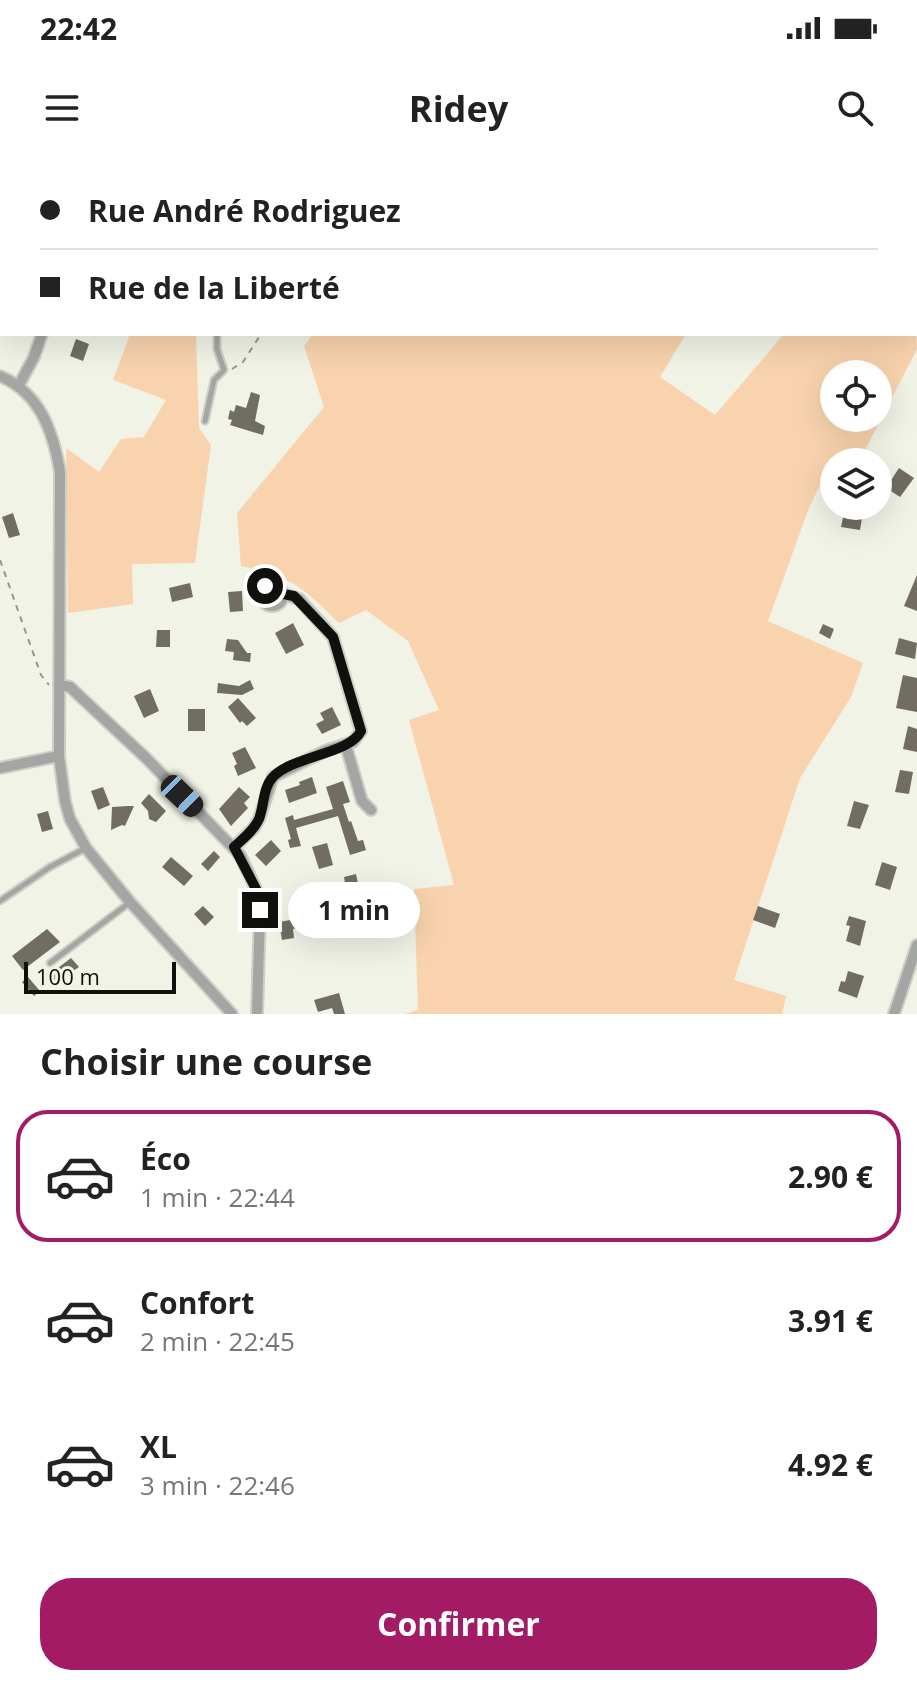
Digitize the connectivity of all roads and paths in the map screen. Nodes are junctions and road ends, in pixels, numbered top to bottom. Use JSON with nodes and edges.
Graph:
{"nodes":[{"id":1,"x":41,"y":336,"type":"edge"},
{"id":2,"x":217,"y":336,"type":"edge"},
{"id":3,"x":260,"y":336,"type":"edge"},
{"id":4,"x":224,"y":370,"type":"junction"},
{"id":5,"x":0,"y":376,"type":"edge"},
{"id":6,"x":19,"y":385,"type":"junction"},
{"id":7,"x":205,"y":421,"type":"dead end"},
{"id":8,"x":0,"y":560,"type":"edge"},
{"id":9,"x":283,"y":594,"type":"dead end"},
{"id":10,"x":59,"y":685,"type":"junction"},
{"id":11,"x":346,"y":746,"type":"junction"},
{"id":12,"x":59,"y":756,"type":"junction"},
{"id":13,"x":0,"y":768,"type":"edge"},
{"id":14,"x":371,"y":810,"type":"dead end"},
{"id":15,"x":234,"y":847,"type":"junction"},
{"id":16,"x":86,"y":848,"type":"junction"},
{"id":17,"x":0,"y":901,"type":"edge"},
{"id":18,"x":130,"y":902,"type":"junction"},
{"id":19,"x":917,"y":945,"type":"edge"},
{"id":20,"x":50,"y":963,"type":"dead end"},
{"id":21,"x":232,"y":1014,"type":"edge"},
{"id":22,"x":257,"y":1014,"type":"edge"},
{"id":23,"x":894,"y":1014,"type":"edge"}],
"edges":[{"from":1,"to":6,"type":"street"},
{"from":2,"to":4,"type":"lane"},
{"from":3,"to":4,"type":"path"},
{"from":4,"to":7,"type":"lane"},
{"from":5,"to":6,"type":"street"},
{"from":6,"to":10,"type":"street"},
{"from":8,"to":10,"type":"path"},
{"from":9,"to":11,"type":"street"},
{"from":10,"to":12,"type":"street"},
{"from":10,"to":15,"type":"street"},
{"from":11,"to":14,"type":"street"},
{"from":11,"to":15,"type":"street"},
{"from":12,"to":13,"type":"street"},
{"from":12,"to":16,"type":"street"},
{"from":15,"to":22,"type":"street"},
{"from":16,"to":17,"type":"lane"},
{"from":16,"to":18,"type":"street"},
{"from":18,"to":20,"type":"lane"},
{"from":18,"to":21,"type":"street"},
{"from":19,"to":23,"type":"street"}]}
